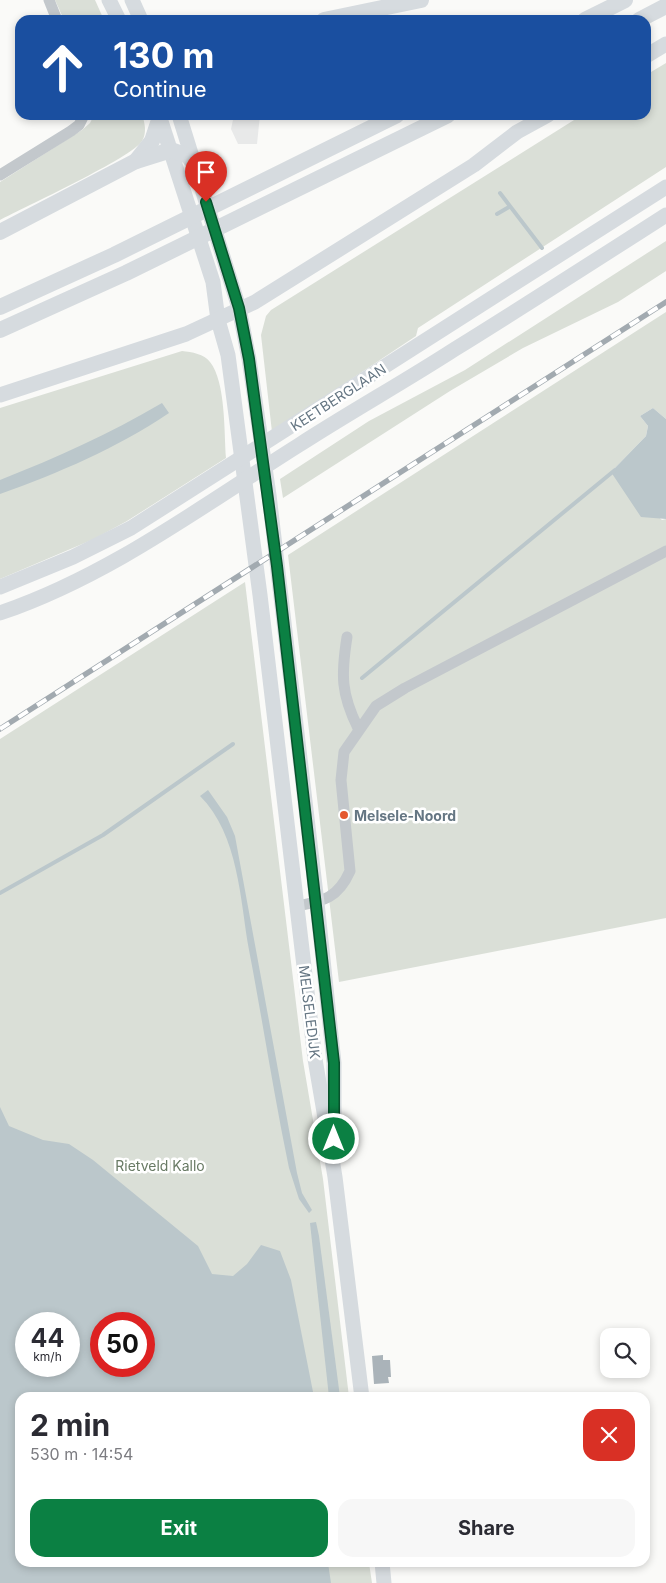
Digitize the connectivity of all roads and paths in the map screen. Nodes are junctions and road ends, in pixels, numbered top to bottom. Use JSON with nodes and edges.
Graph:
{"nodes":[{"id":1,"x":49,"y":0,"type":"edge"},
{"id":2,"x":109,"y":0,"type":"edge"},
{"id":3,"x":132,"y":0,"type":"edge"},
{"id":4,"x":421,"y":0,"type":"edge"},
{"id":5,"x":625,"y":0,"type":"edge"},
{"id":6,"x":666,"y":6,"type":"edge"},
{"id":7,"x":55,"y":15,"type":"edge"},
{"id":8,"x":116,"y":15,"type":"edge"},
{"id":9,"x":139,"y":15,"type":"edge"},
{"id":10,"x":348,"y":15,"type":"edge"},
{"id":11,"x":595,"y":15,"type":"edge"},
{"id":12,"x":649,"y":15,"type":"edge"},
{"id":13,"x":666,"y":44,"type":"edge"},
{"id":14,"x":651,"y":53,"type":"edge"},
{"id":15,"x":82,"y":120,"type":"edge"},
{"id":16,"x":158,"y":120,"type":"edge"},
{"id":17,"x":160,"y":120,"type":"edge"},
{"id":18,"x":181,"y":120,"type":"edge"},
{"id":19,"x":387,"y":120,"type":"edge"},
{"id":20,"x":438,"y":120,"type":"edge"},
{"id":21,"x":539,"y":120,"type":"edge"},
{"id":22,"x":171,"y":150,"type":"junction"},
{"id":23,"x":136,"y":161,"type":"junction"},
{"id":24,"x":195,"y":165,"type":"junction"},
{"id":25,"x":0,"y":176,"type":"edge"},
{"id":26,"x":666,"y":187,"type":"edge"},
{"id":27,"x":666,"y":215,"type":"edge"},
{"id":28,"x":0,"y":232,"type":"edge"},
{"id":29,"x":213,"y":282,"type":"junction"},
{"id":30,"x":0,"y":307,"type":"edge"},
{"id":31,"x":239,"y":308,"type":"junction"},
{"id":32,"x":218,"y":320,"type":"junction"},
{"id":33,"x":0,"y":330,"type":"edge"},
{"id":34,"x":186,"y":334,"type":"junction"},
{"id":35,"x":224,"y":339,"type":"junction"},
{"id":36,"x":0,"y":395,"type":"edge"},
{"id":37,"x":666,"y":551,"type":"edge"},
{"id":38,"x":0,"y":588,"type":"edge"},
{"id":39,"x":0,"y":613,"type":"edge"},
{"id":40,"x":347,"y":637,"type":"dead end"},
{"id":41,"x":358,"y":728,"type":"junction"},
{"id":42,"x":317,"y":903,"type":"junction"},
{"id":43,"x":297,"y":906,"type":"junction"},
{"id":44,"x":335,"y":1178,"type":"junction"},
{"id":45,"x":361,"y":1392,"type":"edge"},
{"id":46,"x":382,"y":1567,"type":"edge"},
{"id":47,"x":384,"y":1583,"type":"edge"}],
"edges":[{"from":1,"to":7,"type":"street"},
{"from":2,"to":8,"type":"main road"},
{"from":3,"to":9,"type":"main road"},
{"from":4,"to":10,"type":"highway"},
{"from":5,"to":11,"type":"highway"},
{"from":6,"to":12,"type":"highway"},
{"from":13,"to":14,"type":"main road"},
{"from":15,"to":25,"type":"street"},
{"from":16,"to":23,"type":"highway"},
{"from":17,"to":22,"type":"main road"},
{"from":18,"to":24,"type":"main road"},
{"from":19,"to":30,"type":"highway"},
{"from":20,"to":33,"type":"highway"},
{"from":21,"to":31,"type":"main road"},
{"from":22,"to":23,"type":"highway"},
{"from":22,"to":24,"type":"highway"},
{"from":22,"to":29,"type":"main road"},
{"from":23,"to":28,"type":"highway"},
{"from":24,"to":31,"type":"main road"},
{"from":26,"to":38,"type":"main road","name":"KEETBERGLAAN"},
{"from":27,"to":39,"type":"main road","name":"KEETBERGLAAN"},
{"from":29,"to":31,"type":"main road"},
{"from":29,"to":32,"type":"main road"},
{"from":31,"to":32,"type":"main road"},
{"from":31,"to":42,"type":"main road","name":"MELSELEDIJK"},
{"from":32,"to":34,"type":"main road"},
{"from":32,"to":35,"type":"main road","name":"MELSELEDIJK"},
{"from":34,"to":35,"type":"main road"},
{"from":34,"to":36,"type":"main road"},
{"from":35,"to":43,"type":"main road","name":"MELSELEDIJK"},
{"from":37,"to":41,"type":"street"},
{"from":40,"to":41,"type":"street"},
{"from":41,"to":42,"type":"street"},
{"from":42,"to":43,"type":"street"},
{"from":42,"to":44,"type":"main road","name":"MELSELEDIJK"},
{"from":43,"to":44,"type":"main road","name":"MELSELEDIJK"},
{"from":44,"to":45,"type":"main road","name":"MELSELEDIJK"},
{"from":46,"to":47,"type":"main road"}]}
